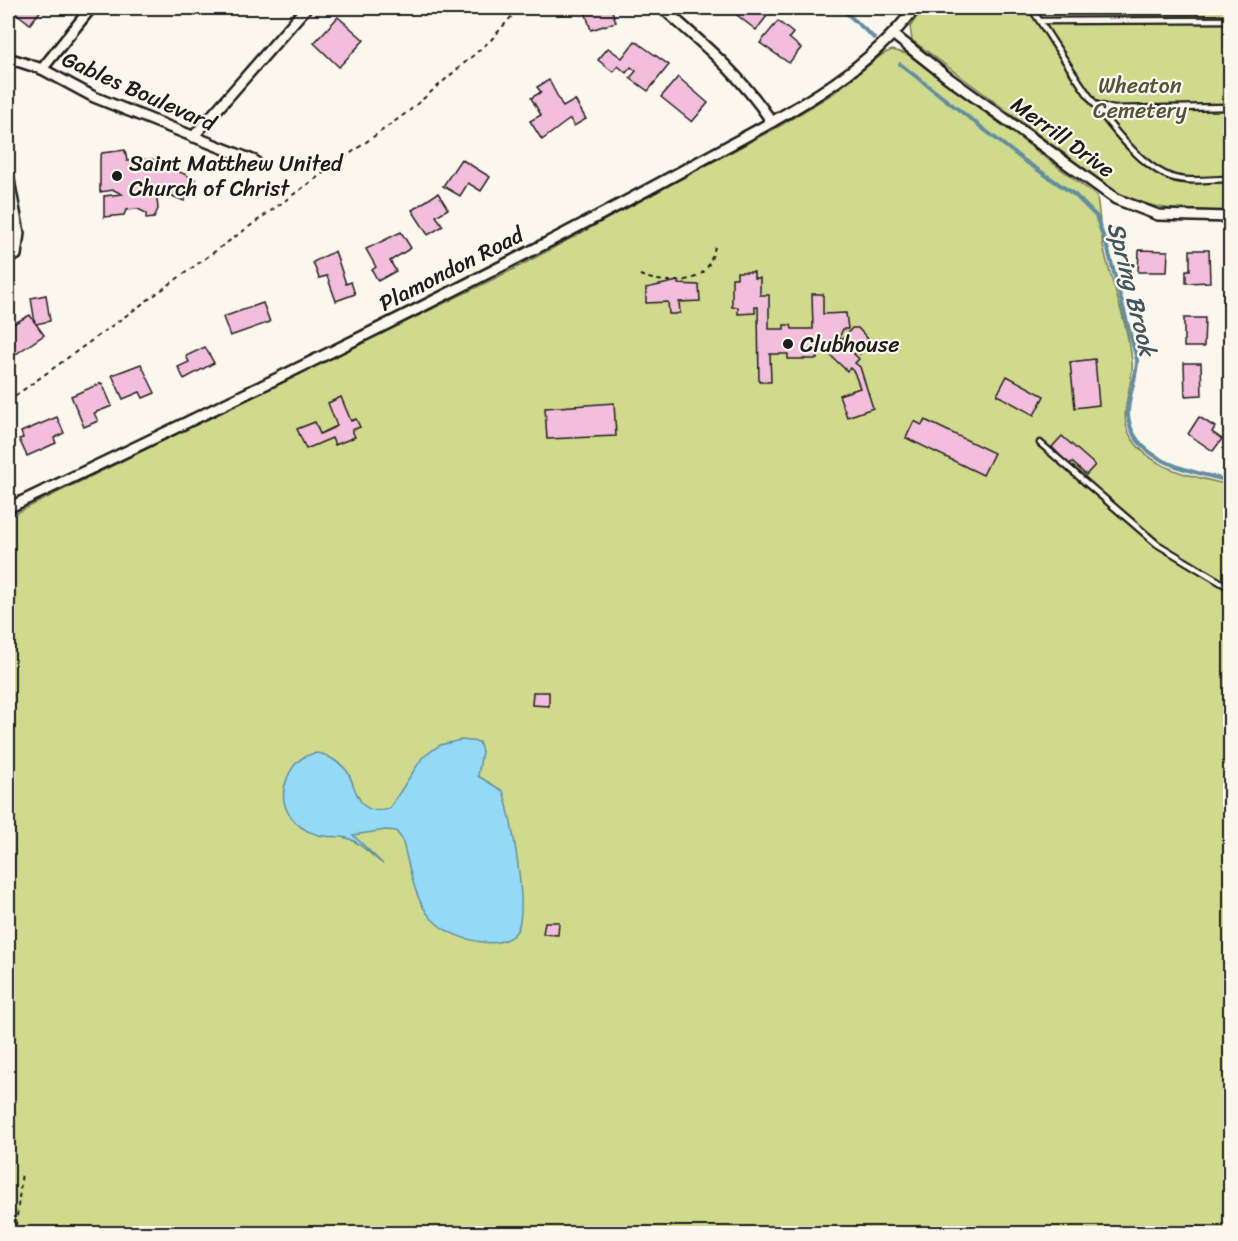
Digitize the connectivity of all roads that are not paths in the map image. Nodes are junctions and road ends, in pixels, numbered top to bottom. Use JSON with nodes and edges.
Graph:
{"nodes":[{"id":1,"x":91,"y":8,"type":"edge"},
{"id":2,"x":306,"y":8,"type":"edge"},
{"id":3,"x":915,"y":8,"type":"edge"},
{"id":4,"x":1031,"y":8,"type":"edge"},
{"id":5,"x":667,"y":12,"type":"dead end"},
{"id":6,"x":1230,"y":20,"type":"edge"},
{"id":7,"x":1041,"y":21,"type":"junction"},
{"id":8,"x":894,"y":35,"type":"junction"},
{"id":9,"x":8,"y":58,"type":"edge"},
{"id":10,"x":42,"y":69,"type":"junction"},
{"id":11,"x":1098,"y":105,"type":"junction"},
{"id":12,"x":1230,"y":107,"type":"edge"},
{"id":13,"x":772,"y":122,"type":"junction"},
{"id":14,"x":193,"y":137,"type":"junction"},
{"id":15,"x":255,"y":161,"type":"dead end"},
{"id":16,"x":8,"y":175,"type":"edge"},
{"id":17,"x":1230,"y":179,"type":"edge"},
{"id":18,"x":1230,"y":217,"type":"edge"},
{"id":19,"x":16,"y":255,"type":"dead end"},
{"id":20,"x":1040,"y":443,"type":"dead end"},
{"id":21,"x":8,"y":508,"type":"edge"},
{"id":22,"x":1230,"y":588,"type":"edge"}],
"edges":[{"from":1,"to":10,"type":"street"},
{"from":2,"to":14,"type":"street"},
{"from":3,"to":8,"type":"street","name":"Plamondon Road"},
{"from":4,"to":7,"type":"lane"},
{"from":5,"to":13,"type":"street"},
{"from":6,"to":7,"type":"lane"},
{"from":7,"to":11,"type":"lane"},
{"from":8,"to":13,"type":"street","name":"Plamondon Road"},
{"from":8,"to":18,"type":"street","name":"Merrill Drive"},
{"from":9,"to":10,"type":"street","name":"Gables Boulevard"},
{"from":10,"to":14,"type":"street","name":"Gables Boulevard"},
{"from":11,"to":12,"type":"lane"},
{"from":11,"to":17,"type":"lane"},
{"from":13,"to":21,"type":"street","name":"Plamondon Road"},
{"from":14,"to":15,"type":"street","name":"Gables Boulevard"},
{"from":16,"to":19,"type":"street"},
{"from":20,"to":22,"type":"lane"}]}
